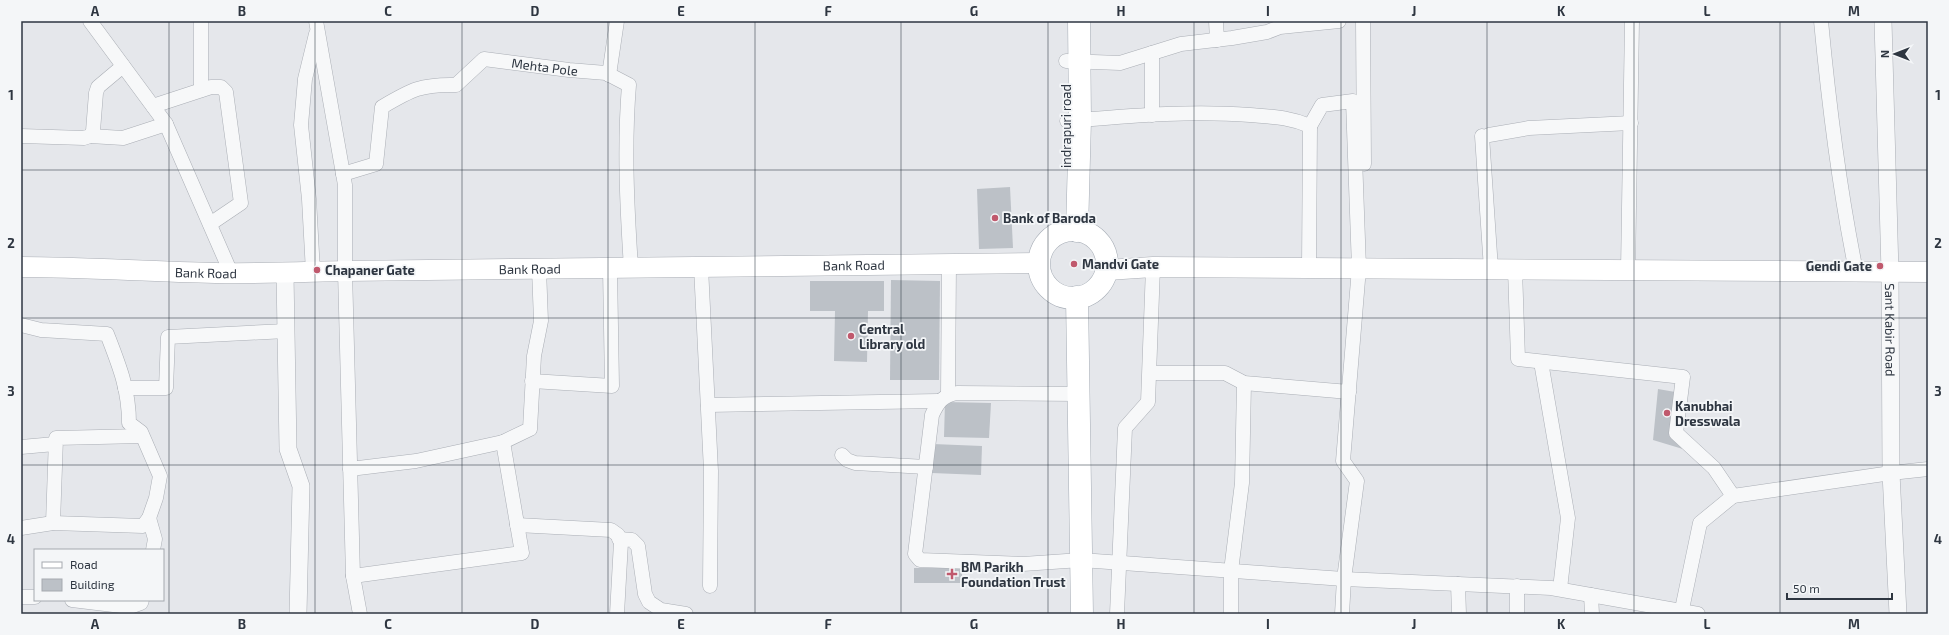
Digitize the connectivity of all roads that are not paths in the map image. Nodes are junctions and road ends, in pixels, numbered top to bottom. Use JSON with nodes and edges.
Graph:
{"nodes":[{"id":1,"x":90,"y":21,"type":"edge"},
{"id":2,"x":201,"y":21,"type":"edge"},
{"id":3,"x":617,"y":21,"type":"edge"},
{"id":4,"x":1066,"y":21,"type":"edge"},
{"id":5,"x":1080,"y":21,"type":"edge"},
{"id":6,"x":1216,"y":21,"type":"edge"},
{"id":7,"x":1339,"y":21,"type":"edge"},
{"id":8,"x":1363,"y":21,"type":"edge"},
{"id":9,"x":1632,"y":21,"type":"edge"},
{"id":10,"x":1821,"y":21,"type":"edge"},
{"id":11,"x":1883,"y":21,"type":"edge"},
{"id":12,"x":317,"y":26,"type":"edge"},
{"id":13,"x":1217,"y":40,"type":"junction"},
{"id":14,"x":1152,"y":53,"type":"junction"},
{"id":15,"x":1073,"y":61,"type":"junction"},
{"id":16,"x":124,"y":66,"type":"junction"},
{"id":17,"x":609,"y":75,"type":"junction"},
{"id":18,"x":201,"y":90,"type":"junction"},
{"id":19,"x":153,"y":106,"type":"junction"},
{"id":20,"x":1152,"y":114,"type":"junction"},
{"id":21,"x":1073,"y":121,"type":"junction"},
{"id":22,"x":1631,"y":123,"type":"junction"},
{"id":23,"x":166,"y":124,"type":"junction"},
{"id":24,"x":1310,"y":126,"type":"junction"},
{"id":25,"x":21,"y":136,"type":"edge"},
{"id":26,"x":90,"y":136,"type":"junction"},
{"id":27,"x":343,"y":174,"type":"junction"},
{"id":28,"x":210,"y":224,"type":"junction"},
{"id":29,"x":1071,"y":231,"type":"junction"},
{"id":30,"x":1039,"y":263,"type":"junction"},
{"id":31,"x":949,"y":264,"type":"junction"},
{"id":32,"x":21,"y":267,"type":"edge"},
{"id":33,"x":701,"y":267,"type":"junction"},
{"id":34,"x":1153,"y":267,"type":"junction"},
{"id":35,"x":610,"y":268,"type":"junction"},
{"id":36,"x":631,"y":268,"type":"junction"},
{"id":37,"x":1309,"y":268,"type":"junction"},
{"id":38,"x":1362,"y":268,"type":"junction"},
{"id":39,"x":538,"y":269,"type":"junction"},
{"id":40,"x":1491,"y":269,"type":"junction"},
{"id":41,"x":1515,"y":269,"type":"junction"},
{"id":42,"x":1107,"y":270,"type":"junction"},
{"id":43,"x":1628,"y":270,"type":"junction"},
{"id":44,"x":345,"y":271,"type":"junction"},
{"id":45,"x":1856,"y":271,"type":"junction"},
{"id":46,"x":313,"y":272,"type":"junction"},
{"id":47,"x":1890,"y":272,"type":"junction"},
{"id":48,"x":1928,"y":272,"type":"edge"},
{"id":49,"x":231,"y":273,"type":"junction"},
{"id":50,"x":285,"y":274,"type":"junction"},
{"id":51,"x":1077,"y":297,"type":"junction"},
{"id":52,"x":21,"y":326,"type":"edge"},
{"id":53,"x":286,"y":331,"type":"junction"},
{"id":54,"x":1542,"y":362,"type":"junction"},
{"id":55,"x":1150,"y":373,"type":"junction"},
{"id":56,"x":532,"y":381,"type":"junction"},
{"id":57,"x":1244,"y":382,"type":"junction"},
{"id":58,"x":125,"y":388,"type":"junction"},
{"id":59,"x":1349,"y":392,"type":"junction"},
{"id":60,"x":1079,"y":394,"type":"junction"},
{"id":61,"x":943,"y":398,"type":"junction"},
{"id":62,"x":708,"y":405,"type":"junction"},
{"id":63,"x":142,"y":436,"type":"junction"},
{"id":64,"x":503,"y":442,"type":"junction"},
{"id":65,"x":55,"y":444,"type":"junction"},
{"id":66,"x":21,"y":446,"type":"edge"},
{"id":67,"x":842,"y":455,"type":"dead end"},
{"id":68,"x":926,"y":467,"type":"junction"},
{"id":69,"x":350,"y":469,"type":"junction"},
{"id":70,"x":1928,"y":469,"type":"edge"},
{"id":71,"x":1892,"y":472,"type":"junction"},
{"id":72,"x":1733,"y":496,"type":"junction"},
{"id":73,"x":149,"y":518,"type":"junction"},
{"id":74,"x":53,"y":523,"type":"junction"},
{"id":75,"x":517,"y":525,"type":"junction"},
{"id":76,"x":21,"y":528,"type":"edge"},
{"id":77,"x":619,"y":539,"type":"junction"},
{"id":78,"x":153,"y":549,"type":"edge"},
{"id":79,"x":1081,"y":560,"type":"junction"},
{"id":80,"x":1119,"y":563,"type":"junction"},
{"id":81,"x":1231,"y":571,"type":"junction"},
{"id":82,"x":353,"y":576,"type":"junction"},
{"id":83,"x":1344,"y":579,"type":"junction"},
{"id":84,"x":1458,"y":584,"type":"junction"},
{"id":85,"x":710,"y":586,"type":"dead end"},
{"id":86,"x":1517,"y":586,"type":"junction"},
{"id":87,"x":1560,"y":589,"type":"junction"},
{"id":88,"x":1591,"y":595,"type":"junction"},
{"id":89,"x":21,"y":596,"type":"edge"},
{"id":90,"x":34,"y":597,"type":"edge"},
{"id":91,"x":80,"y":601,"type":"edge"},
{"id":92,"x":141,"y":606,"type":"edge"},
{"id":93,"x":1681,"y":612,"type":"edge"},
{"id":94,"x":298,"y":614,"type":"edge"},
{"id":95,"x":360,"y":614,"type":"edge"},
{"id":96,"x":617,"y":614,"type":"edge"},
{"id":97,"x":686,"y":614,"type":"edge"},
{"id":98,"x":1082,"y":614,"type":"edge"},
{"id":99,"x":1117,"y":614,"type":"edge"},
{"id":100,"x":1231,"y":614,"type":"edge"},
{"id":101,"x":1342,"y":614,"type":"edge"},
{"id":102,"x":1459,"y":614,"type":"edge"},
{"id":103,"x":1517,"y":614,"type":"edge"},
{"id":104,"x":1592,"y":614,"type":"edge"},
{"id":105,"x":1698,"y":614,"type":"edge"},
{"id":106,"x":1898,"y":614,"type":"edge"}],
"edges":[{"from":1,"to":16,"type":"street"},
{"from":2,"to":18,"type":"street"},
{"from":3,"to":17,"type":"street"},
{"from":4,"to":15,"type":"main road","name":"indrapuri road"},
{"from":5,"to":15,"type":"main road"},
{"from":6,"to":13,"type":"street"},
{"from":7,"to":13,"type":"street"},
{"from":8,"to":38,"type":"street"},
{"from":9,"to":22,"type":"street"},
{"from":10,"to":45,"type":"street"},
{"from":11,"to":47,"type":"street","name":"Sant Kabir Road"},
{"from":12,"to":27,"type":"street"},
{"from":12,"to":46,"type":"street"},
{"from":13,"to":14,"type":"street"},
{"from":14,"to":15,"type":"street"},
{"from":14,"to":20,"type":"street"},
{"from":15,"to":21,"type":"main road","name":"indrapuri road"},
{"from":16,"to":19,"type":"street"},
{"from":16,"to":26,"type":"street"},
{"from":17,"to":27,"type":"street","name":"Mehta Pole"},
{"from":17,"to":36,"type":"street","name":"Mehta Pole"},
{"from":18,"to":19,"type":"street"},
{"from":18,"to":28,"type":"street"},
{"from":19,"to":23,"type":"street"},
{"from":20,"to":21,"type":"street"},
{"from":20,"to":24,"type":"street"},
{"from":21,"to":29,"type":"main road","name":"indrapuri road"},
{"from":22,"to":40,"type":"street"},
{"from":22,"to":43,"type":"street"},
{"from":23,"to":26,"type":"street"},
{"from":23,"to":28,"type":"street"},
{"from":24,"to":37,"type":"street"},
{"from":24,"to":38,"type":"street"},
{"from":25,"to":26,"type":"street"},
{"from":27,"to":44,"type":"street"},
{"from":28,"to":49,"type":"street"},
{"from":29,"to":30,"type":"main road"},
{"from":29,"to":42,"type":"main road"},
{"from":30,"to":31,"type":"main road","name":"Bank Road"},
{"from":30,"to":51,"type":"main road"},
{"from":31,"to":33,"type":"main road","name":"Bank Road"},
{"from":31,"to":61,"type":"street"},
{"from":32,"to":49,"type":"main road","name":"Bank Road"},
{"from":33,"to":36,"type":"main road","name":"Bank Road"},
{"from":33,"to":62,"type":"street"},
{"from":34,"to":37,"type":"main road"},
{"from":34,"to":42,"type":"main road"},
{"from":34,"to":55,"type":"street"},
{"from":35,"to":36,"type":"main road","name":"Bank Road"},
{"from":35,"to":39,"type":"main road","name":"Bank Road"},
{"from":35,"to":56,"type":"street"},
{"from":37,"to":38,"type":"main road"},
{"from":38,"to":40,"type":"main road"},
{"from":38,"to":59,"type":"street"},
{"from":39,"to":44,"type":"main road","name":"Bank Road"},
{"from":39,"to":56,"type":"street"},
{"from":40,"to":41,"type":"main road"},
{"from":41,"to":43,"type":"main road"},
{"from":41,"to":54,"type":"street"},
{"from":42,"to":51,"type":"main road"},
{"from":43,"to":45,"type":"main road"},
{"from":44,"to":46,"type":"main road","name":"Bank Road"},
{"from":44,"to":69,"type":"street"},
{"from":45,"to":47,"type":"main road"},
{"from":46,"to":50,"type":"main road","name":"Bank Road"},
{"from":47,"to":48,"type":"main road"},
{"from":47,"to":71,"type":"street","name":"Sant Kabir Road"},
{"from":49,"to":50,"type":"main road","name":"Bank Road"},
{"from":50,"to":53,"type":"street"},
{"from":51,"to":60,"type":"main road"},
{"from":52,"to":58,"type":"street"},
{"from":53,"to":58,"type":"street"},
{"from":53,"to":94,"type":"street"},
{"from":54,"to":72,"type":"street"},
{"from":54,"to":87,"type":"street"},
{"from":55,"to":57,"type":"street"},
{"from":55,"to":80,"type":"street"},
{"from":56,"to":64,"type":"street"},
{"from":57,"to":59,"type":"street"},
{"from":57,"to":81,"type":"street"},
{"from":58,"to":63,"type":"street"},
{"from":59,"to":83,"type":"street"},
{"from":60,"to":61,"type":"street"},
{"from":60,"to":79,"type":"main road"},
{"from":61,"to":62,"type":"street"},
{"from":61,"to":68,"type":"street"},
{"from":62,"to":85,"type":"street"},
{"from":63,"to":65,"type":"street"},
{"from":63,"to":73,"type":"street"},
{"from":64,"to":69,"type":"street"},
{"from":64,"to":75,"type":"street"},
{"from":65,"to":66,"type":"street"},
{"from":65,"to":74,"type":"street"},
{"from":67,"to":68,"type":"street"},
{"from":68,"to":79,"type":"street"},
{"from":69,"to":82,"type":"street"},
{"from":70,"to":71,"type":"street"},
{"from":71,"to":72,"type":"street"},
{"from":71,"to":106,"type":"street","name":"Sant Kabir Road"},
{"from":72,"to":93,"type":"street"},
{"from":73,"to":74,"type":"street"},
{"from":73,"to":78,"type":"street"},
{"from":74,"to":76,"type":"street"},
{"from":75,"to":77,"type":"street"},
{"from":75,"to":82,"type":"street"},
{"from":77,"to":96,"type":"street"},
{"from":77,"to":97,"type":"street"},
{"from":79,"to":80,"type":"street"},
{"from":79,"to":98,"type":"main road"},
{"from":80,"to":81,"type":"street"},
{"from":80,"to":99,"type":"street"},
{"from":81,"to":83,"type":"street"},
{"from":81,"to":100,"type":"street"},
{"from":82,"to":95,"type":"street"},
{"from":83,"to":84,"type":"street"},
{"from":83,"to":101,"type":"street"},
{"from":84,"to":86,"type":"street"},
{"from":84,"to":102,"type":"street"},
{"from":86,"to":87,"type":"street"},
{"from":86,"to":103,"type":"street"},
{"from":87,"to":88,"type":"street"},
{"from":88,"to":93,"type":"street"},
{"from":88,"to":104,"type":"street"},
{"from":89,"to":90,"type":"street"},
{"from":91,"to":92,"type":"street"},
{"from":93,"to":105,"type":"street"}]}
